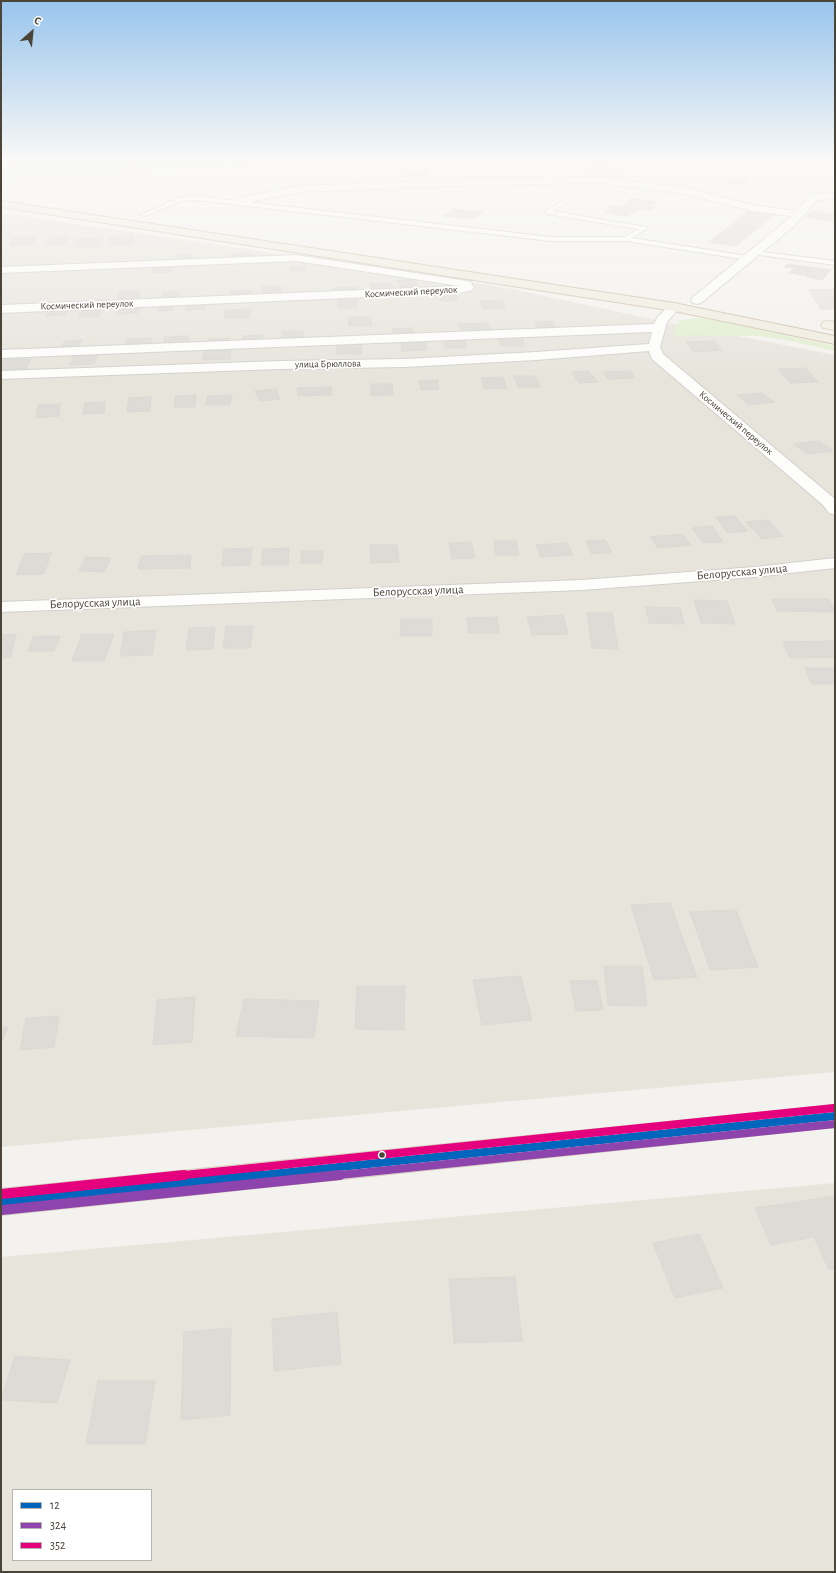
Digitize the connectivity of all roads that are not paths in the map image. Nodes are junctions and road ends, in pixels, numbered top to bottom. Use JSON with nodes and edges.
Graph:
{"nodes":[{"id":1,"x":214,"y":235,"type":"edge"},
{"id":2,"x":520,"y":235,"type":"edge"},
{"id":3,"x":632,"y":235,"type":"edge"},
{"id":4,"x":774,"y":235,"type":"edge"},
{"id":5,"x":626,"y":239,"type":"junction"},
{"id":6,"x":751,"y":256,"type":"junction"},
{"id":7,"x":835,"y":263,"type":"edge"},
{"id":8,"x":1,"y":270,"type":"edge"},
{"id":9,"x":535,"y":274,"type":"dead end"},
{"id":10,"x":686,"y":301,"type":"junction"},
{"id":11,"x":712,"y":303,"type":"dead end"},
{"id":12,"x":1,"y":309,"type":"edge"},
{"id":13,"x":815,"y":322,"type":"dead end"},
{"id":14,"x":832,"y":326,"type":"edge"},
{"id":15,"x":659,"y":328,"type":"junction"},
{"id":16,"x":835,"y":340,"type":"edge"},
{"id":17,"x":654,"y":347,"type":"junction"},
{"id":18,"x":1,"y":354,"type":"edge"},
{"id":19,"x":1,"y":375,"type":"edge"},
{"id":20,"x":835,"y":510,"type":"edge"},
{"id":21,"x":835,"y":563,"type":"edge"},
{"id":22,"x":1,"y":607,"type":"edge"},
{"id":23,"x":835,"y":1116,"type":"edge"},
{"id":24,"x":1,"y":1202,"type":"edge"}],
"edges":[{"from":1,"to":10,"type":"highway"},
{"from":2,"to":5,"type":"lane"},
{"from":3,"to":5,"type":"lane"},
{"from":4,"to":6,"type":"street"},
{"from":5,"to":6,"type":"lane"},
{"from":6,"to":7,"type":"lane"},
{"from":6,"to":10,"type":"street"},
{"from":8,"to":12,"type":"street","name":"Космический переулок"},
{"from":9,"to":10,"type":"highway"},
{"from":10,"to":11,"type":"highway"},
{"from":10,"to":15,"type":"street"},
{"from":10,"to":16,"type":"highway"},
{"from":13,"to":14,"type":"highway"},
{"from":15,"to":17,"type":"street"},
{"from":15,"to":18,"type":"street"},
{"from":17,"to":19,"type":"street","name":"улица Брюллова"},
{"from":17,"to":20,"type":"street","name":"Космический переулок"},
{"from":21,"to":22,"type":"street","name":"Белорусская улица"},
{"from":23,"to":24,"type":"main road"}]}
